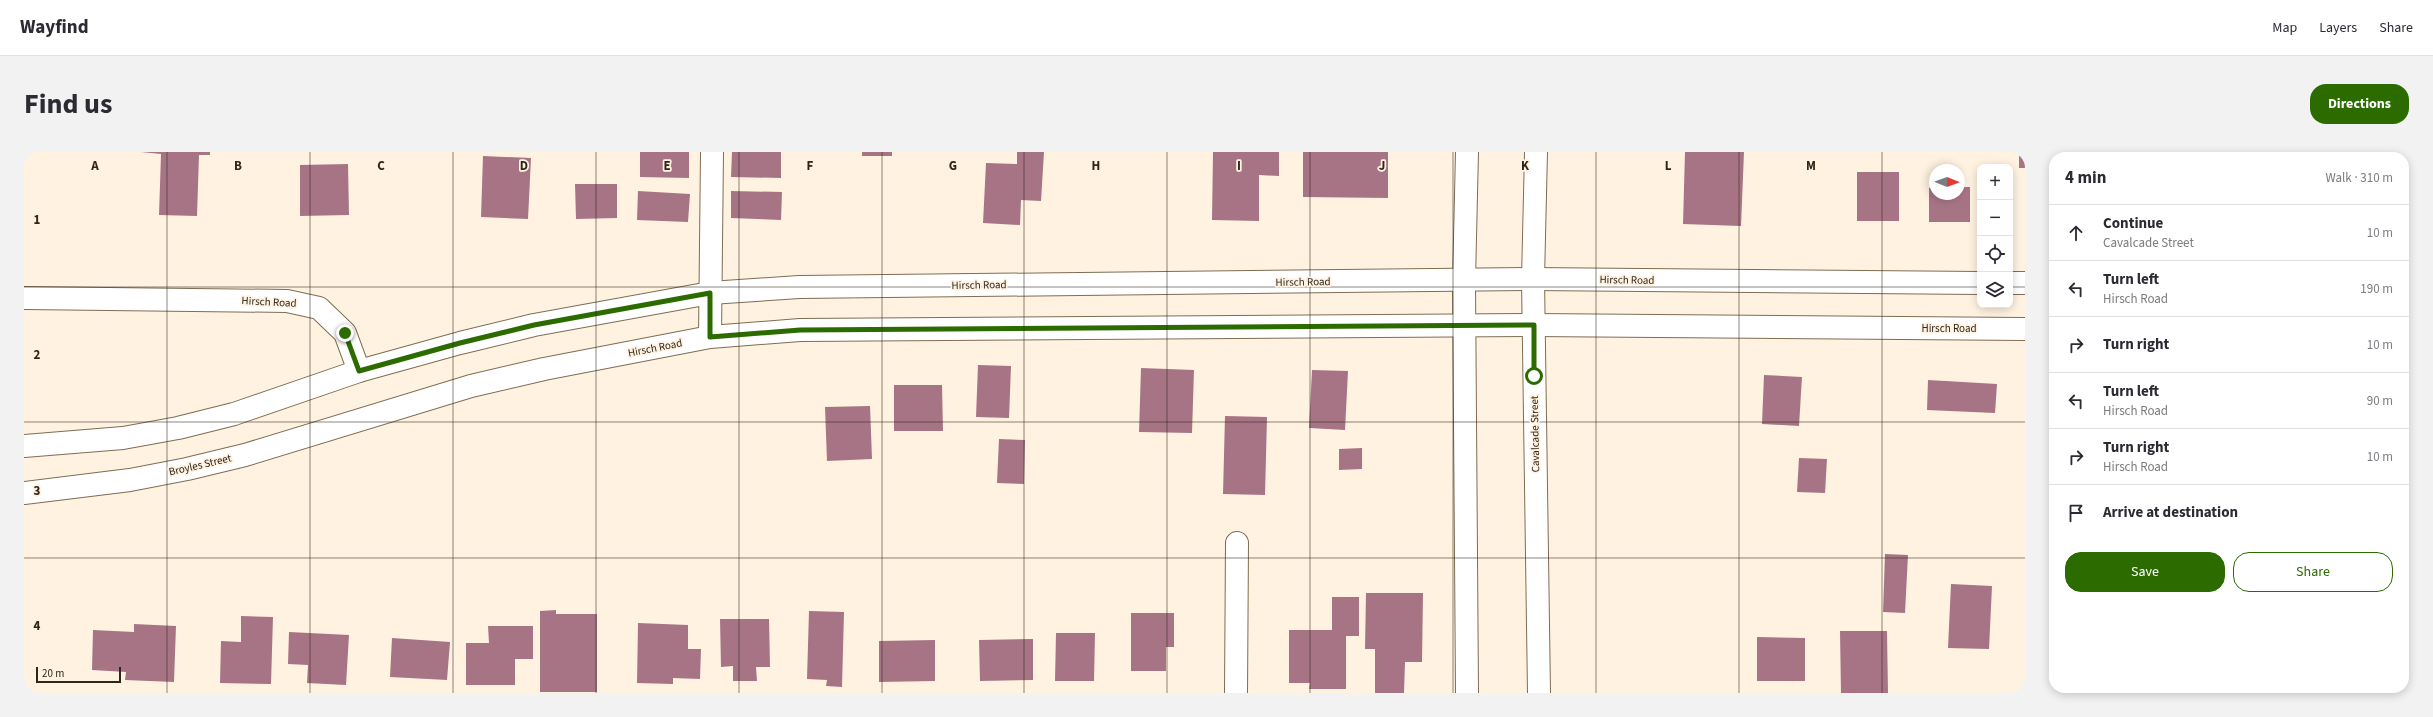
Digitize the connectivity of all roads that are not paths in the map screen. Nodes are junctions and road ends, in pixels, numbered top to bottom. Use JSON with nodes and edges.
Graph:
{"nodes":[{"id":1,"x":712,"y":152,"type":"edge"},
{"id":2,"x":1467,"y":152,"type":"edge"},
{"id":3,"x":1536,"y":152,"type":"edge"},
{"id":4,"x":1533,"y":279,"type":"junction"},
{"id":5,"x":1464,"y":281,"type":"junction"},
{"id":6,"x":1977,"y":283,"type":"edge"},
{"id":7,"x":2013,"y":283,"type":"edge"},
{"id":8,"x":2025,"y":283,"type":"edge"},
{"id":9,"x":710,"y":293,"type":"junction"},
{"id":10,"x":24,"y":298,"type":"edge"},
{"id":11,"x":1534,"y":325,"type":"junction"},
{"id":12,"x":1465,"y":326,"type":"junction"},
{"id":13,"x":2025,"y":329,"type":"edge"},
{"id":14,"x":710,"y":337,"type":"junction"},
{"id":15,"x":359,"y":371,"type":"junction"},
{"id":16,"x":371,"y":415,"type":"joint"},
{"id":17,"x":24,"y":446,"type":"edge"},
{"id":18,"x":24,"y":493,"type":"edge"},
{"id":19,"x":1237,"y":543,"type":"dead end"},
{"id":20,"x":1236,"y":693,"type":"edge"},
{"id":21,"x":1467,"y":693,"type":"edge"},
{"id":22,"x":1539,"y":693,"type":"edge"}],
"edges":[{"from":1,"to":9,"type":"main road"},
{"from":2,"to":5,"type":"main road"},
{"from":3,"to":4,"type":"main road","name":"Cavalcade Street"},
{"from":4,"to":5,"type":"main road","name":"Hirsch Road"},
{"from":4,"to":6,"type":"main road","name":"Hirsch Road"},
{"from":4,"to":11,"type":"main road","name":"Cavalcade Street"},
{"from":5,"to":9,"type":"main road","name":"Hirsch Road"},
{"from":5,"to":12,"type":"main road"},
{"from":7,"to":8,"type":"main road"},
{"from":9,"to":14,"type":"main road"},
{"from":9,"to":15,"type":"main road","name":"Hirsch Road"},
{"from":10,"to":15,"type":"main road","name":"Hirsch Road"},
{"from":11,"to":12,"type":"main road","name":"Hirsch Road"},
{"from":11,"to":13,"type":"main road","name":"Hirsch Road"},
{"from":11,"to":22,"type":"main road","name":"Cavalcade Street"},
{"from":12,"to":14,"type":"main road","name":"Hirsch Road"},
{"from":12,"to":21,"type":"main road"},
{"from":14,"to":16,"type":"main road","name":"Hirsch Road"},
{"from":15,"to":17,"type":"main road"},
{"from":16,"to":18,"type":"main road","name":"Broyles Street"},
{"from":19,"to":20,"type":"main road"}]}
